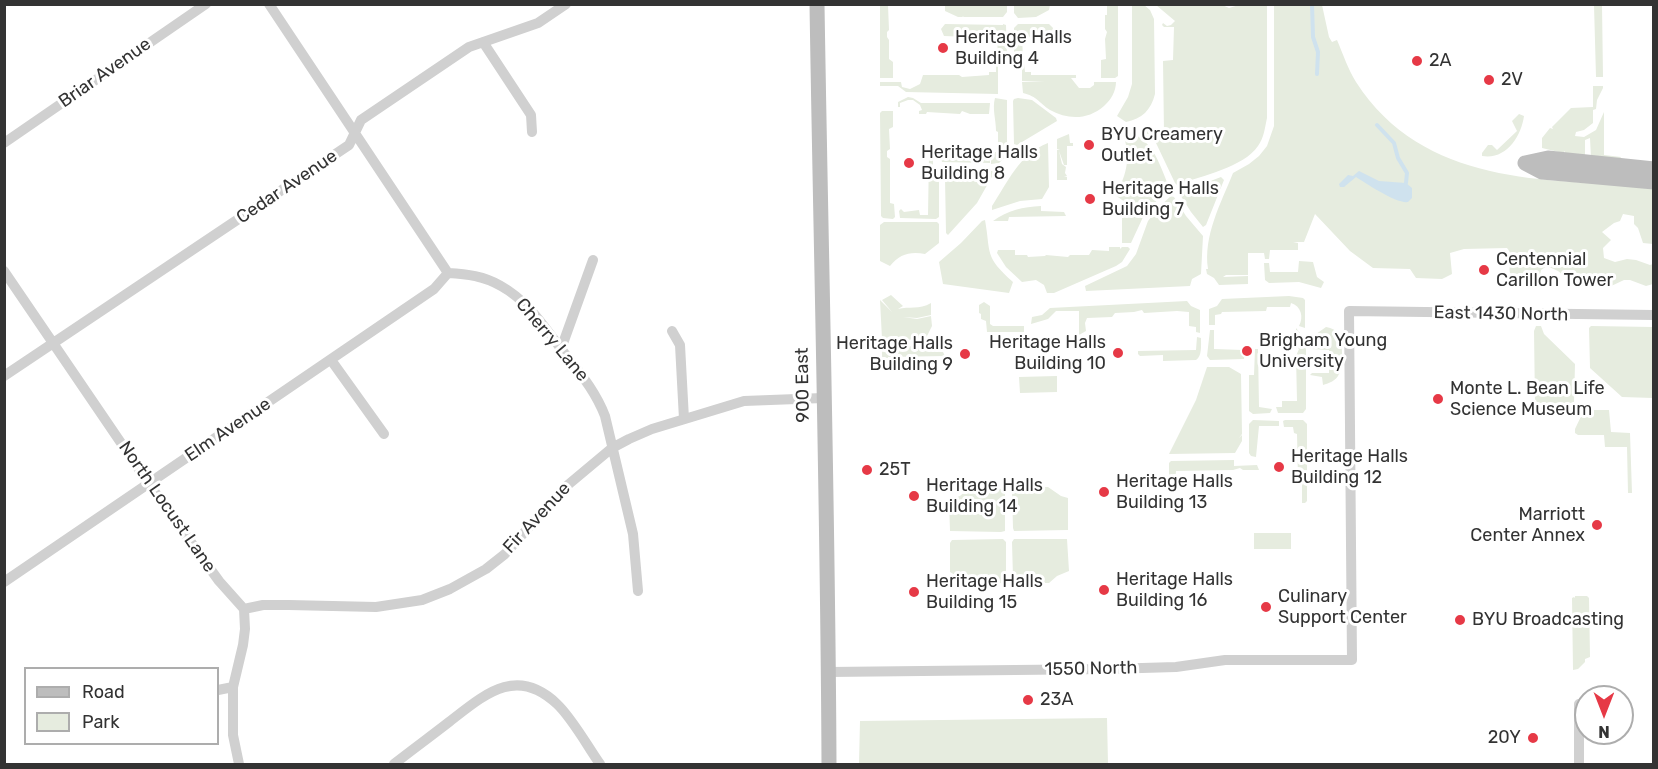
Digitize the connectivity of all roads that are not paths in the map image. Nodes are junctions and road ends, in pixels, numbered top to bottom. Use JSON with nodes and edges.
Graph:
{"nodes":[{"id":1,"x":206,"y":4,"type":"edge"},
{"id":2,"x":269,"y":4,"type":"edge"},
{"id":3,"x":566,"y":4,"type":"edge"},
{"id":4,"x":817,"y":4,"type":"edge"},
{"id":5,"x":483,"y":42,"type":"junction"},
{"id":6,"x":532,"y":132,"type":"dead end"},
{"id":7,"x":355,"y":133,"type":"junction"},
{"id":8,"x":4,"y":143,"type":"edge"},
{"id":9,"x":1653,"y":169,"type":"edge"},
{"id":10,"x":1653,"y":182,"type":"edge"},
{"id":11,"x":593,"y":260,"type":"dead end"},
{"id":12,"x":4,"y":271,"type":"edge"},
{"id":13,"x":448,"y":273,"type":"junction"},
{"id":14,"x":1653,"y":315,"type":"edge"},
{"id":15,"x":672,"y":331,"type":"dead end"},
{"id":16,"x":53,"y":342,"type":"junction"},
{"id":17,"x":561,"y":349,"type":"junction"},
{"id":18,"x":331,"y":360,"type":"junction"},
{"id":19,"x":4,"y":376,"type":"edge"},
{"id":20,"x":823,"y":398,"type":"junction"},
{"id":21,"x":684,"y":419,"type":"junction"},
{"id":22,"x":384,"y":434,"type":"dead end"},
{"id":23,"x":612,"y":448,"type":"junction"},
{"id":24,"x":149,"y":484,"type":"junction"},
{"id":25,"x":4,"y":582,"type":"edge"},
{"id":26,"x":638,"y":591,"type":"dead end"},
{"id":27,"x":244,"y":609,"type":"junction"},
{"id":28,"x":1352,"y":660,"type":"joint"},
{"id":29,"x":829,"y":672,"type":"junction"},
{"id":30,"x":233,"y":687,"type":"junction"},
{"id":31,"x":219,"y":690,"type":"edge"},
{"id":32,"x":1580,"y":745,"type":"edge"},
{"id":33,"x":239,"y":765,"type":"edge"},
{"id":34,"x":394,"y":765,"type":"edge"},
{"id":35,"x":600,"y":765,"type":"edge"},
{"id":36,"x":829,"y":765,"type":"edge"},
{"id":37,"x":1580,"y":765,"type":"edge"}],
"edges":[{"from":1,"to":8,"type":"street","name":"Briar Avenue"},
{"from":2,"to":7,"type":"street"},
{"from":3,"to":5,"type":"street","name":"Cedar Avenue"},
{"from":4,"to":20,"type":"main road","name":"900 East"},
{"from":5,"to":6,"type":"street"},
{"from":5,"to":7,"type":"street","name":"Cedar Avenue"},
{"from":7,"to":13,"type":"street"},
{"from":7,"to":16,"type":"street","name":"Cedar Avenue"},
{"from":9,"to":10,"type":"main road"},
{"from":11,"to":17,"type":"street"},
{"from":12,"to":16,"type":"street","name":"North Locust Lane"},
{"from":13,"to":17,"type":"street","name":"Cherry Lane"},
{"from":13,"to":18,"type":"street","name":"Elm Avenue"},
{"from":14,"to":28,"type":"street","name":"East 1430 North"},
{"from":15,"to":21,"type":"street"},
{"from":16,"to":19,"type":"street","name":"Cedar Avenue"},
{"from":16,"to":24,"type":"street","name":"North Locust Lane"},
{"from":17,"to":23,"type":"street","name":"Cherry Lane"},
{"from":18,"to":22,"type":"street"},
{"from":18,"to":24,"type":"street","name":"Elm Avenue"},
{"from":20,"to":21,"type":"street","name":"Fir Avenue"},
{"from":20,"to":29,"type":"main road","name":"900 East"},
{"from":21,"to":23,"type":"street","name":"Fir Avenue"},
{"from":23,"to":26,"type":"street","name":"Cherry Lane"},
{"from":23,"to":27,"type":"street","name":"Fir Avenue"},
{"from":24,"to":25,"type":"street","name":"Elm Avenue"},
{"from":24,"to":27,"type":"street","name":"North Locust Lane"},
{"from":27,"to":30,"type":"street"},
{"from":28,"to":29,"type":"street","name":"1550 North"},
{"from":29,"to":36,"type":"main road","name":"900 East"},
{"from":30,"to":31,"type":"street"},
{"from":30,"to":33,"type":"street"},
{"from":32,"to":37,"type":"street"},
{"from":34,"to":35,"type":"street"}]}
